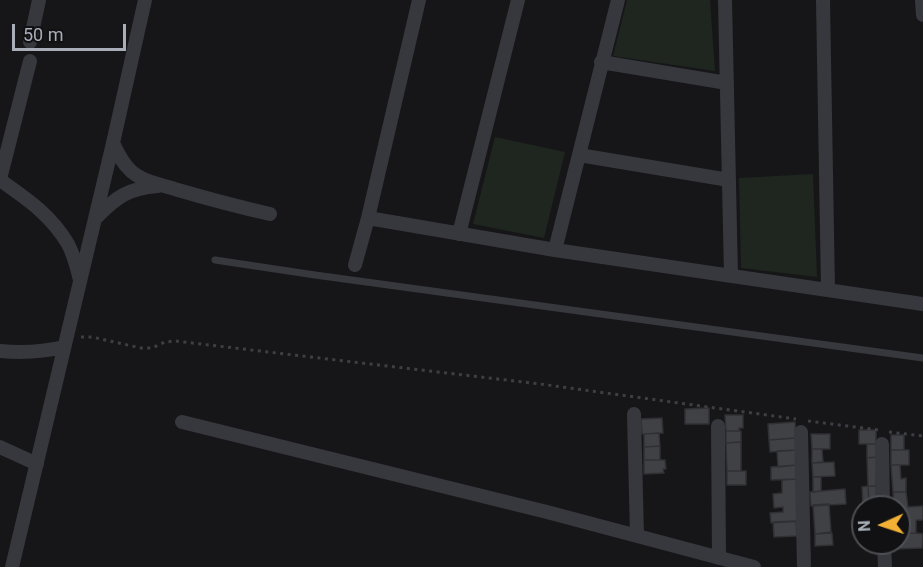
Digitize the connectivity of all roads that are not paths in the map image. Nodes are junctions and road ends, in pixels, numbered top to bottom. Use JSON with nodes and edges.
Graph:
{"nodes":[{"id":1,"x":39,"y":0,"type":"edge"},
{"id":2,"x":145,"y":0,"type":"edge"},
{"id":3,"x":419,"y":0,"type":"edge"},
{"id":4,"x":518,"y":0,"type":"edge"},
{"id":5,"x":618,"y":0,"type":"edge"},
{"id":6,"x":725,"y":0,"type":"edge"},
{"id":7,"x":823,"y":0,"type":"edge"},
{"id":8,"x":922,"y":0,"type":"edge"},
{"id":9,"x":923,"y":15,"type":"edge"},
{"id":10,"x":30,"y":42,"type":"dead end"},
{"id":11,"x":30,"y":61,"type":"dead end"},
{"id":12,"x":601,"y":62,"type":"junction"},
{"id":13,"x":727,"y":83,"type":"junction"},
{"id":14,"x":113,"y":143,"type":"junction"},
{"id":15,"x":579,"y":155,"type":"junction"},
{"id":16,"x":0,"y":179,"type":"edge"},
{"id":17,"x":729,"y":180,"type":"junction"},
{"id":18,"x":163,"y":186,"type":"junction"},
{"id":19,"x":270,"y":214,"type":"dead end"},
{"id":20,"x":95,"y":218,"type":"junction"},
{"id":21,"x":368,"y":218,"type":"junction"},
{"id":22,"x":459,"y":234,"type":"junction"},
{"id":23,"x":555,"y":250,"type":"junction"},
{"id":24,"x":215,"y":260,"type":"dead end"},
{"id":25,"x":355,"y":265,"type":"dead end"},
{"id":26,"x":731,"y":275,"type":"junction"},
{"id":27,"x":81,"y":280,"type":"junction"},
{"id":28,"x":828,"y":289,"type":"junction"},
{"id":29,"x":923,"y":304,"type":"edge"},
{"id":30,"x":66,"y":342,"type":"junction"},
{"id":31,"x":0,"y":351,"type":"edge"},
{"id":32,"x":923,"y":358,"type":"edge"},
{"id":33,"x":634,"y":414,"type":"dead end"},
{"id":34,"x":182,"y":422,"type":"dead end"},
{"id":35,"x":718,"y":426,"type":"dead end"},
{"id":36,"x":804,"y":426,"type":"road end"},
{"id":37,"x":882,"y":444,"type":"dead end"},
{"id":38,"x":0,"y":447,"type":"edge"},
{"id":39,"x":37,"y":464,"type":"junction"},
{"id":40,"x":883,"y":495,"type":"edge"},
{"id":41,"x":637,"y":536,"type":"junction"},
{"id":42,"x":719,"y":558,"type":"junction"},
{"id":43,"x":12,"y":567,"type":"edge"},
{"id":44,"x":754,"y":567,"type":"edge"},
{"id":45,"x":804,"y":567,"type":"edge"}],
"edges":[{"from":1,"to":10,"type":"street"},
{"from":2,"to":14,"type":"street"},
{"from":3,"to":21,"type":"street"},
{"from":4,"to":22,"type":"street"},
{"from":5,"to":12,"type":"street"},
{"from":6,"to":13,"type":"street"},
{"from":7,"to":28,"type":"street"},
{"from":8,"to":9,"type":"street"},
{"from":11,"to":16,"type":"street"},
{"from":12,"to":13,"type":"street"},
{"from":12,"to":15,"type":"street"},
{"from":13,"to":17,"type":"street"},
{"from":14,"to":18,"type":"street"},
{"from":14,"to":20,"type":"street"},
{"from":15,"to":17,"type":"street"},
{"from":15,"to":23,"type":"street"},
{"from":16,"to":27,"type":"street"},
{"from":17,"to":26,"type":"street"},
{"from":18,"to":19,"type":"street"},
{"from":18,"to":20,"type":"street"},
{"from":20,"to":27,"type":"street"},
{"from":21,"to":22,"type":"street"},
{"from":21,"to":25,"type":"street"},
{"from":22,"to":23,"type":"street"},
{"from":23,"to":26,"type":"street"},
{"from":24,"to":32,"type":"lane"},
{"from":26,"to":28,"type":"street"},
{"from":27,"to":30,"type":"street"},
{"from":28,"to":29,"type":"street"},
{"from":30,"to":31,"type":"street"},
{"from":30,"to":39,"type":"street"},
{"from":33,"to":41,"type":"street"},
{"from":34,"to":41,"type":"street"},
{"from":35,"to":42,"type":"street"},
{"from":36,"to":45,"type":"street"},
{"from":37,"to":40,"type":"street"},
{"from":38,"to":39,"type":"street"},
{"from":39,"to":43,"type":"street"},
{"from":41,"to":42,"type":"street"},
{"from":42,"to":44,"type":"street"}]}
